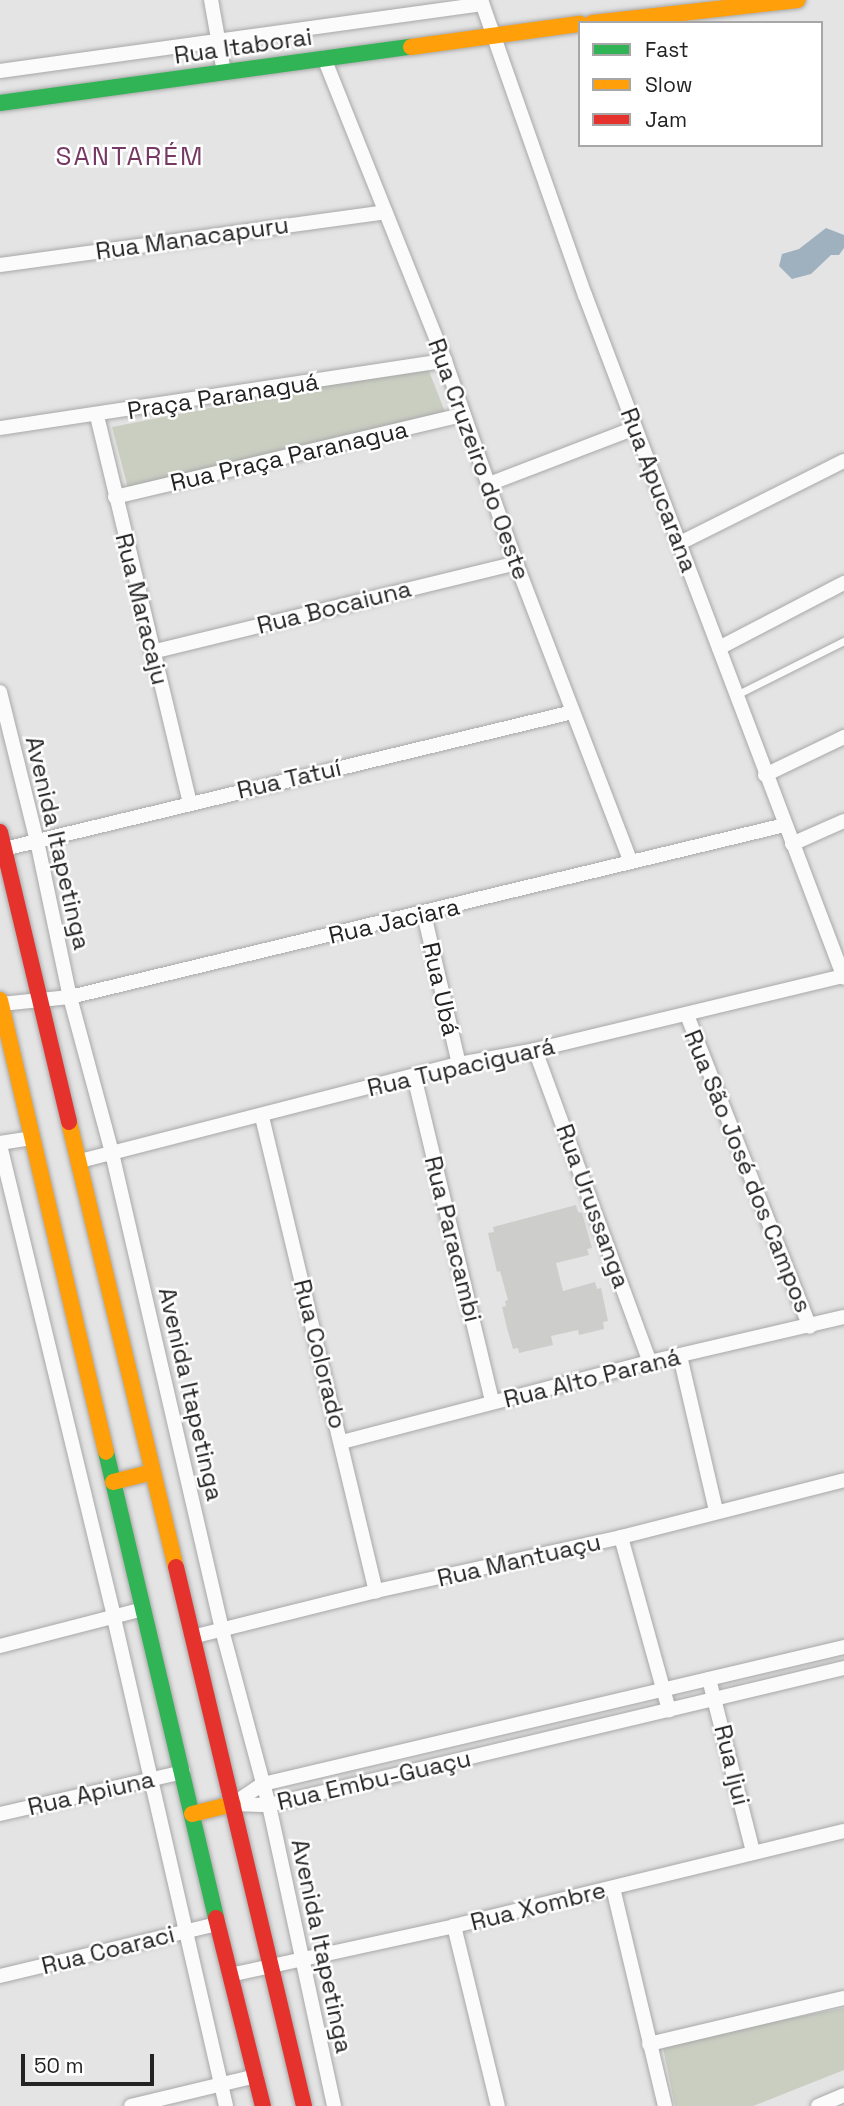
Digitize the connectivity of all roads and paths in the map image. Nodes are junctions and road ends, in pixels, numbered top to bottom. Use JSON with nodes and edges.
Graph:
{"nodes":[{"id":1,"x":211,"y":0,"type":"edge"},
{"id":2,"x":798,"y":0,"type":"edge"},
{"id":3,"x":481,"y":2,"type":"edge"},
{"id":4,"x":610,"y":21,"type":"edge"},
{"id":5,"x":578,"y":24,"type":"edge"},
{"id":6,"x":493,"y":34,"type":"junction"},
{"id":7,"x":219,"y":38,"type":"junction"},
{"id":8,"x":324,"y":58,"type":"junction"},
{"id":9,"x":0,"y":71,"type":"edge"},
{"id":10,"x":224,"y":72,"type":"junction"},
{"id":11,"x":0,"y":103,"type":"edge"},
{"id":12,"x":385,"y":212,"type":"junction"},
{"id":13,"x":1,"y":262,"type":"edge"},
{"id":14,"x":445,"y":361,"type":"junction"},
{"id":15,"x":463,"y":415,"type":"junction"},
{"id":16,"x":97,"y":416,"type":"junction"},
{"id":17,"x":0,"y":428,"type":"edge"},
{"id":18,"x":635,"y":428,"type":"junction"},
{"id":19,"x":844,"y":461,"type":"edge"},
{"id":20,"x":489,"y":484,"type":"junction"},
{"id":21,"x":114,"y":497,"type":"junction"},
{"id":22,"x":680,"y":543,"type":"junction"},
{"id":23,"x":516,"y":563,"type":"junction"},
{"id":24,"x":844,"y":583,"type":"edge"},
{"id":25,"x":844,"y":641,"type":"edge"},
{"id":26,"x":719,"y":648,"type":"junction"},
{"id":27,"x":152,"y":652,"type":"junction"},
{"id":28,"x":0,"y":692,"type":"edge"},
{"id":29,"x":735,"y":695,"type":"junction"},
{"id":30,"x":573,"y":712,"type":"junction"},
{"id":31,"x":844,"y":737,"type":"edge"},
{"id":32,"x":765,"y":775,"type":"junction"},
{"id":33,"x":190,"y":802,"type":"junction"},
{"id":34,"x":844,"y":821,"type":"edge"},
{"id":35,"x":785,"y":825,"type":"junction"},
{"id":36,"x":0,"y":832,"type":"edge"},
{"id":37,"x":37,"y":841,"type":"junction"},
{"id":38,"x":792,"y":844,"type":"junction"},
{"id":39,"x":4,"y":849,"type":"junction"},
{"id":40,"x":631,"y":862,"type":"junction"},
{"id":41,"x":424,"y":914,"type":"junction"},
{"id":42,"x":840,"y":956,"type":"edge"},
{"id":43,"x":844,"y":977,"type":"edge"},
{"id":44,"x":70,"y":997,"type":"junction"},
{"id":45,"x":41,"y":1001,"type":"junction"},
{"id":46,"x":0,"y":1002,"type":"edge"},
{"id":47,"x":687,"y":1014,"type":"junction"},
{"id":48,"x":535,"y":1050,"type":"junction"},
{"id":49,"x":458,"y":1064,"type":"junction"},
{"id":50,"x":414,"y":1076,"type":"junction"},
{"id":51,"x":262,"y":1116,"type":"junction"},
{"id":52,"x":30,"y":1138,"type":"junction"},
{"id":53,"x":0,"y":1144,"type":"edge"},
{"id":54,"x":112,"y":1153,"type":"junction"},
{"id":55,"x":80,"y":1161,"type":"junction"},
{"id":56,"x":844,"y":1317,"type":"edge"},
{"id":57,"x":810,"y":1327,"type":"junction"},
{"id":58,"x":680,"y":1356,"type":"junction"},
{"id":59,"x":650,"y":1362,"type":"junction"},
{"id":60,"x":492,"y":1402,"type":"junction"},
{"id":61,"x":342,"y":1442,"type":"junction"},
{"id":62,"x":153,"y":1472,"type":"junction"},
{"id":63,"x":844,"y":1479,"type":"edge"},
{"id":64,"x":113,"y":1482,"type":"junction"},
{"id":65,"x":716,"y":1511,"type":"junction"},
{"id":66,"x":621,"y":1537,"type":"junction"},
{"id":67,"x":376,"y":1591,"type":"junction"},
{"id":68,"x":143,"y":1609,"type":"junction"},
{"id":69,"x":114,"y":1618,"type":"junction"},
{"id":70,"x":222,"y":1630,"type":"junction"},
{"id":71,"x":192,"y":1637,"type":"junction"},
{"id":72,"x":0,"y":1646,"type":"edge"},
{"id":73,"x":844,"y":1647,"type":"edge"},
{"id":74,"x":844,"y":1668,"type":"edge"},
{"id":75,"x":709,"y":1679,"type":"junction"},
{"id":76,"x":663,"y":1690,"type":"junction"},
{"id":77,"x":714,"y":1699,"type":"junction"},
{"id":78,"x":669,"y":1710,"type":"junction"},
{"id":79,"x":183,"y":1772,"type":"junction"},
{"id":80,"x":150,"y":1779,"type":"junction"},
{"id":81,"x":263,"y":1784,"type":"junction"},
{"id":82,"x":233,"y":1804,"type":"junction"},
{"id":83,"x":269,"y":1805,"type":"junction"},
{"id":84,"x":0,"y":1814,"type":"edge"},
{"id":85,"x":192,"y":1814,"type":"junction"},
{"id":86,"x":844,"y":1831,"type":"edge"},
{"id":87,"x":754,"y":1851,"type":"junction"},
{"id":88,"x":613,"y":1888,"type":"junction"},
{"id":89,"x":217,"y":1924,"type":"junction"},
{"id":90,"x":454,"y":1926,"type":"junction"},
{"id":91,"x":186,"y":1930,"type":"junction"},
{"id":92,"x":300,"y":1961,"type":"junction"},
{"id":93,"x":271,"y":1966,"type":"junction"},
{"id":94,"x":230,"y":1975,"type":"junction"},
{"id":95,"x":0,"y":1976,"type":"edge"},
{"id":96,"x":844,"y":1998,"type":"edge"},
{"id":97,"x":649,"y":2044,"type":"junction"},
{"id":98,"x":256,"y":2076,"type":"junction"},
{"id":99,"x":220,"y":2084,"type":"junction"},
{"id":100,"x":844,"y":2095,"type":"edge"},
{"id":101,"x":131,"y":2106,"type":"edge"},
{"id":102,"x":226,"y":2106,"type":"edge"},
{"id":103,"x":263,"y":2106,"type":"edge"},
{"id":104,"x":304,"y":2106,"type":"edge"},
{"id":105,"x":334,"y":2106,"type":"edge"},
{"id":106,"x":498,"y":2106,"type":"edge"},
{"id":107,"x":665,"y":2106,"type":"edge"},
{"id":108,"x":818,"y":2106,"type":"edge"}],
"edges":[{"from":1,"to":7,"type":"street"},
{"from":2,"to":4,"type":"main road"},
{"from":3,"to":6,"type":"street","name":"Rua Apucarana"},
{"from":3,"to":7,"type":"street"},
{"from":5,"to":6,"type":"main road","name":"Rua Itaborai"},
{"from":6,"to":8,"type":"main road","name":"Rua Itaborai"},
{"from":6,"to":18,"type":"street","name":"Rua Apucarana"},
{"from":7,"to":9,"type":"street"},
{"from":7,"to":10,"type":"street"},
{"from":8,"to":10,"type":"main road","name":"Rua Itaborai"},
{"from":8,"to":12,"type":"street","name":"Rua Cruzeiro do Oeste"},
{"from":10,"to":11,"type":"main road","name":"Rua Itaborai"},
{"from":12,"to":13,"type":"street","name":"Rua Manacapuru"},
{"from":12,"to":14,"type":"street","name":"Rua Cruzeiro do Oeste"},
{"from":14,"to":15,"type":"street","name":"Rua Cruzeiro do Oeste"},
{"from":14,"to":16,"type":"street","name":"Praça Paranaguá"},
{"from":15,"to":20,"type":"street","name":"Rua Cruzeiro do Oeste"},
{"from":15,"to":21,"type":"street","name":"Rua Praça Paranagua"},
{"from":16,"to":17,"type":"street","name":"Praça Paranaguá"},
{"from":16,"to":21,"type":"street","name":"Rua Maracaju"},
{"from":18,"to":20,"type":"street"},
{"from":18,"to":22,"type":"street","name":"Rua Apucarana"},
{"from":19,"to":22,"type":"street"},
{"from":20,"to":23,"type":"street","name":"Rua Cruzeiro do Oeste"},
{"from":21,"to":27,"type":"street","name":"Rua Maracaju"},
{"from":22,"to":26,"type":"street","name":"Rua Apucarana"},
{"from":23,"to":27,"type":"street","name":"Rua Bocaiuna"},
{"from":23,"to":30,"type":"street","name":"Rua Cruzeiro do Oeste"},
{"from":24,"to":26,"type":"street"},
{"from":25,"to":29,"type":"lane"},
{"from":26,"to":29,"type":"street","name":"Rua Apucarana"},
{"from":27,"to":33,"type":"street","name":"Rua Maracaju"},
{"from":28,"to":37,"type":"street","name":"Avenida Itapetinga"},
{"from":29,"to":32,"type":"street","name":"Rua Apucarana"},
{"from":30,"to":33,"type":"street","name":"Rua Tatuí"},
{"from":30,"to":40,"type":"street","name":"Rua Cruzeiro do Oeste"},
{"from":31,"to":32,"type":"street"},
{"from":32,"to":35,"type":"street","name":"Rua Apucarana"},
{"from":33,"to":37,"type":"street","name":"Rua Tatuí"},
{"from":34,"to":38,"type":"street"},
{"from":35,"to":38,"type":"street","name":"Rua Apucarana"},
{"from":35,"to":40,"type":"street","name":"Rua Jaciara"},
{"from":36,"to":39,"type":"main road"},
{"from":37,"to":39,"type":"street","name":"Rua Tatuí"},
{"from":37,"to":44,"type":"street","name":"Avenida Itapetinga"},
{"from":38,"to":42,"type":"street","name":"Rua Apucarana"},
{"from":39,"to":45,"type":"main road"},
{"from":40,"to":41,"type":"street","name":"Rua Jaciara"},
{"from":41,"to":44,"type":"street","name":"Rua Jaciara"},
{"from":41,"to":49,"type":"street","name":"Rua Ubá"},
{"from":42,"to":43,"type":"street","name":"Rua Apucarana"},
{"from":43,"to":47,"type":"street","name":"Rua Tupaciguará"},
{"from":44,"to":45,"type":"street","name":"Rua Jaciara"},
{"from":44,"to":54,"type":"street","name":"Avenida Itapetinga"},
{"from":45,"to":46,"type":"street","name":"Rua Jaciara"},
{"from":45,"to":55,"type":"main road"},
{"from":46,"to":52,"type":"main road"},
{"from":47,"to":48,"type":"street","name":"Rua Tupaciguará"},
{"from":47,"to":57,"type":"street","name":"Rua São José dos Campos"},
{"from":48,"to":49,"type":"street","name":"Rua Tupaciguará"},
{"from":48,"to":59,"type":"street","name":"Rua Urussanga"},
{"from":49,"to":50,"type":"street","name":"Rua Tupaciguará"},
{"from":50,"to":51,"type":"street","name":"Rua Tupaciguará"},
{"from":50,"to":60,"type":"street","name":"Rua Paracambi"},
{"from":51,"to":54,"type":"street","name":"Rua Tupaciguará"},
{"from":51,"to":61,"type":"street","name":"Rua Colorado"},
{"from":52,"to":53,"type":"street"},
{"from":52,"to":64,"type":"main road"},
{"from":53,"to":69,"type":"street"},
{"from":54,"to":55,"type":"street","name":"Rua Tupaciguará"},
{"from":54,"to":70,"type":"street","name":"Avenida Itapetinga"},
{"from":55,"to":62,"type":"main road"},
{"from":56,"to":57,"type":"street","name":"Rua Alto Paraná"},
{"from":57,"to":58,"type":"street","name":"Rua Alto Paraná"},
{"from":58,"to":59,"type":"street","name":"Rua Alto Paraná"},
{"from":58,"to":65,"type":"street"},
{"from":59,"to":60,"type":"street","name":"Rua Alto Paraná"},
{"from":60,"to":61,"type":"street","name":"Rua Alto Paraná"},
{"from":61,"to":67,"type":"street","name":"Rua Colorado"},
{"from":62,"to":64,"type":"main road"},
{"from":62,"to":71,"type":"main road"},
{"from":63,"to":65,"type":"street","name":"Rua Mantuaçu"},
{"from":64,"to":68,"type":"main road"},
{"from":65,"to":66,"type":"street","name":"Rua Mantuaçu"},
{"from":66,"to":67,"type":"street","name":"Rua Mantuaçu"},
{"from":66,"to":76,"type":"street"},
{"from":67,"to":70,"type":"street","name":"Rua Mantuaçu"},
{"from":68,"to":69,"type":"street"},
{"from":68,"to":79,"type":"main road"},
{"from":69,"to":72,"type":"street"},
{"from":69,"to":80,"type":"street"},
{"from":70,"to":71,"type":"street","name":"Rua Mantuaçu"},
{"from":70,"to":81,"type":"street","name":"Avenida Itapetinga"},
{"from":71,"to":82,"type":"main road"},
{"from":73,"to":75,"type":"street","name":"Rua Embu-Guaçu"},
{"from":74,"to":77,"type":"street","name":"Rua Embu-Guaçu"},
{"from":75,"to":76,"type":"street","name":"Rua Embu-Guaçu"},
{"from":75,"to":77,"type":"street","name":"Rua Ijui"},
{"from":76,"to":78,"type":"street"},
{"from":76,"to":81,"type":"street","name":"Rua Embu-Guaçu"},
{"from":77,"to":78,"type":"street","name":"Rua Embu-Guaçu"},
{"from":77,"to":87,"type":"street","name":"Rua Ijui"},
{"from":78,"to":83,"type":"street","name":"Rua Embu-Guaçu"},
{"from":79,"to":80,"type":"street","name":"Rua Apiuna"},
{"from":79,"to":85,"type":"main road"},
{"from":80,"to":84,"type":"street","name":"Rua Apiuna"},
{"from":80,"to":91,"type":"street"},
{"from":81,"to":82,"type":"street","name":"Rua Embu-Guaçu"},
{"from":81,"to":83,"type":"street","name":"Avenida Itapetinga"},
{"from":82,"to":83,"type":"street","name":"Rua Embu-Guaçu"},
{"from":82,"to":85,"type":"main road"},
{"from":82,"to":93,"type":"main road"},
{"from":83,"to":92,"type":"street","name":"Avenida Itapetinga"},
{"from":85,"to":89,"type":"main road"},
{"from":86,"to":87,"type":"street","name":"Rua Xombre"},
{"from":87,"to":88,"type":"street","name":"Rua Xombre"},
{"from":88,"to":90,"type":"street","name":"Rua Xombre"},
{"from":88,"to":97,"type":"street"},
{"from":89,"to":91,"type":"street","name":"Rua Coaraci"},
{"from":89,"to":94,"type":"main road"},
{"from":90,"to":92,"type":"street","name":"Rua Xombre"},
{"from":90,"to":106,"type":"street"},
{"from":91,"to":95,"type":"street","name":"Rua Coaraci"},
{"from":91,"to":99,"type":"street"},
{"from":92,"to":93,"type":"street","name":"Rua Xombre"},
{"from":92,"to":105,"type":"street","name":"Avenida Itapetinga"},
{"from":93,"to":94,"type":"street","name":"Rua Xombre"},
{"from":93,"to":104,"type":"main road"},
{"from":94,"to":98,"type":"main road"},
{"from":96,"to":97,"type":"street"},
{"from":97,"to":107,"type":"street"},
{"from":98,"to":99,"type":"street"},
{"from":98,"to":103,"type":"main road"},
{"from":99,"to":101,"type":"street"},
{"from":99,"to":102,"type":"street"},
{"from":100,"to":108,"type":"street"}]}
